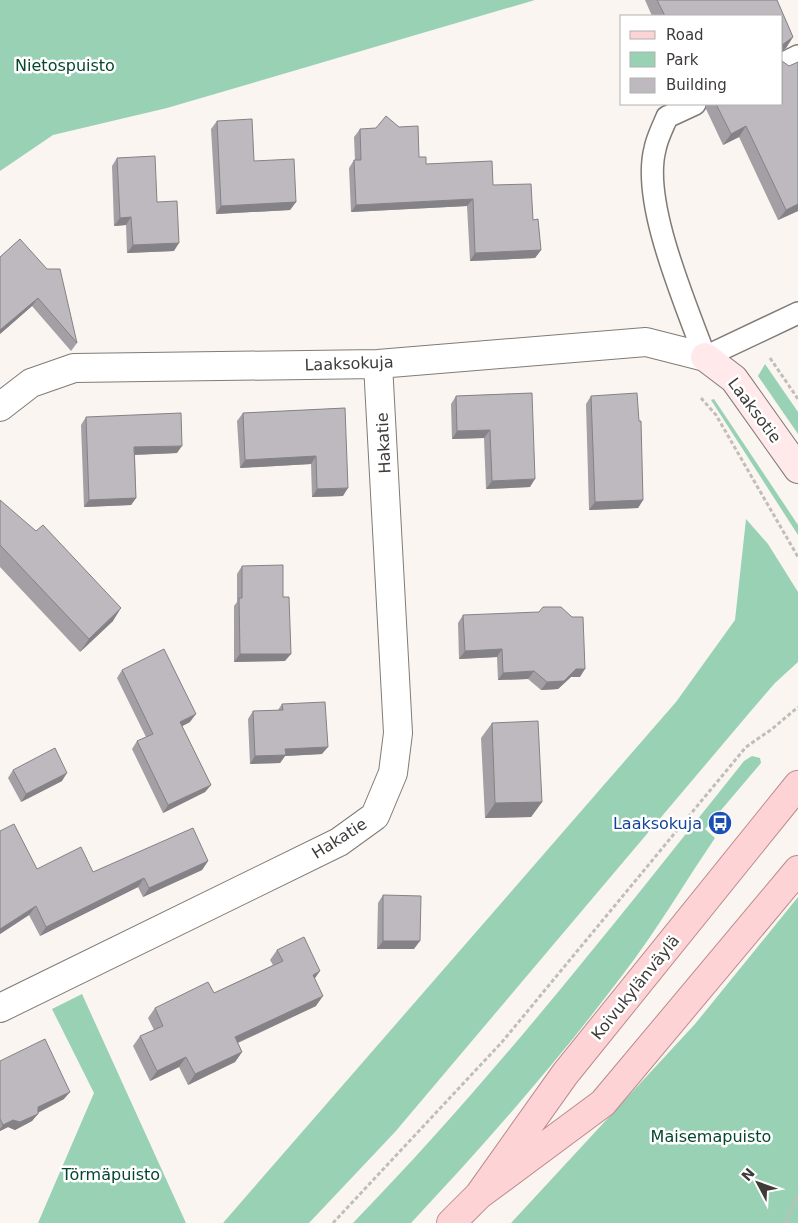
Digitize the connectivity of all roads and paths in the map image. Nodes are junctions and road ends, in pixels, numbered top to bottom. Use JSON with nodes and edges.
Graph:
{"nodes":[{"id":1,"x":798,"y":56,"type":"edge"},
{"id":2,"x":783,"y":64,"type":"edge"},
{"id":3,"x":693,"y":105,"type":"edge"},
{"id":4,"x":798,"y":313,"type":"edge"},
{"id":5,"x":752,"y":336,"type":"junction"},
{"id":6,"x":705,"y":357,"type":"junction"},
{"id":7,"x":378,"y":364,"type":"junction"},
{"id":8,"x":699,"y":396,"type":"dead end"},
{"id":9,"x":798,"y":399,"type":"edge"},
{"id":10,"x":0,"y":407,"type":"edge"},
{"id":11,"x":798,"y":469,"type":"edge"},
{"id":12,"x":798,"y":557,"type":"edge"},
{"id":13,"x":798,"y":707,"type":"edge"},
{"id":14,"x":798,"y":785,"type":"edge"},
{"id":15,"x":798,"y":870,"type":"edge"},
{"id":16,"x":0,"y":1008,"type":"edge"},
{"id":17,"x":479,"y":1196,"type":"junction"},
{"id":18,"x":798,"y":1196,"type":"edge"},
{"id":19,"x":333,"y":1223,"type":"edge"},
{"id":20,"x":451,"y":1223,"type":"edge"},
{"id":21,"x":785,"y":1223,"type":"edge"}],
"edges":[{"from":1,"to":2,"type":"lane"},
{"from":3,"to":6,"type":"lane"},
{"from":4,"to":5,"type":"lane"},
{"from":5,"to":6,"type":"lane"},
{"from":5,"to":9,"type":"path"},
{"from":6,"to":7,"type":"street","name":"Laaksokuja"},
{"from":6,"to":11,"type":"street","name":"Laaksotie"},
{"from":7,"to":10,"type":"street","name":"Laaksokuja"},
{"from":7,"to":16,"type":"street","name":"Hakatie"},
{"from":8,"to":12,"type":"path"},
{"from":13,"to":19,"type":"path"},
{"from":14,"to":17,"type":"main road","name":"Koivukylänväylä"},
{"from":15,"to":17,"type":"main road","name":"Koivukylänväylä"},
{"from":17,"to":20,"type":"main road","name":"Koivukylänväylä"},
{"from":18,"to":21,"type":"path"}]}
